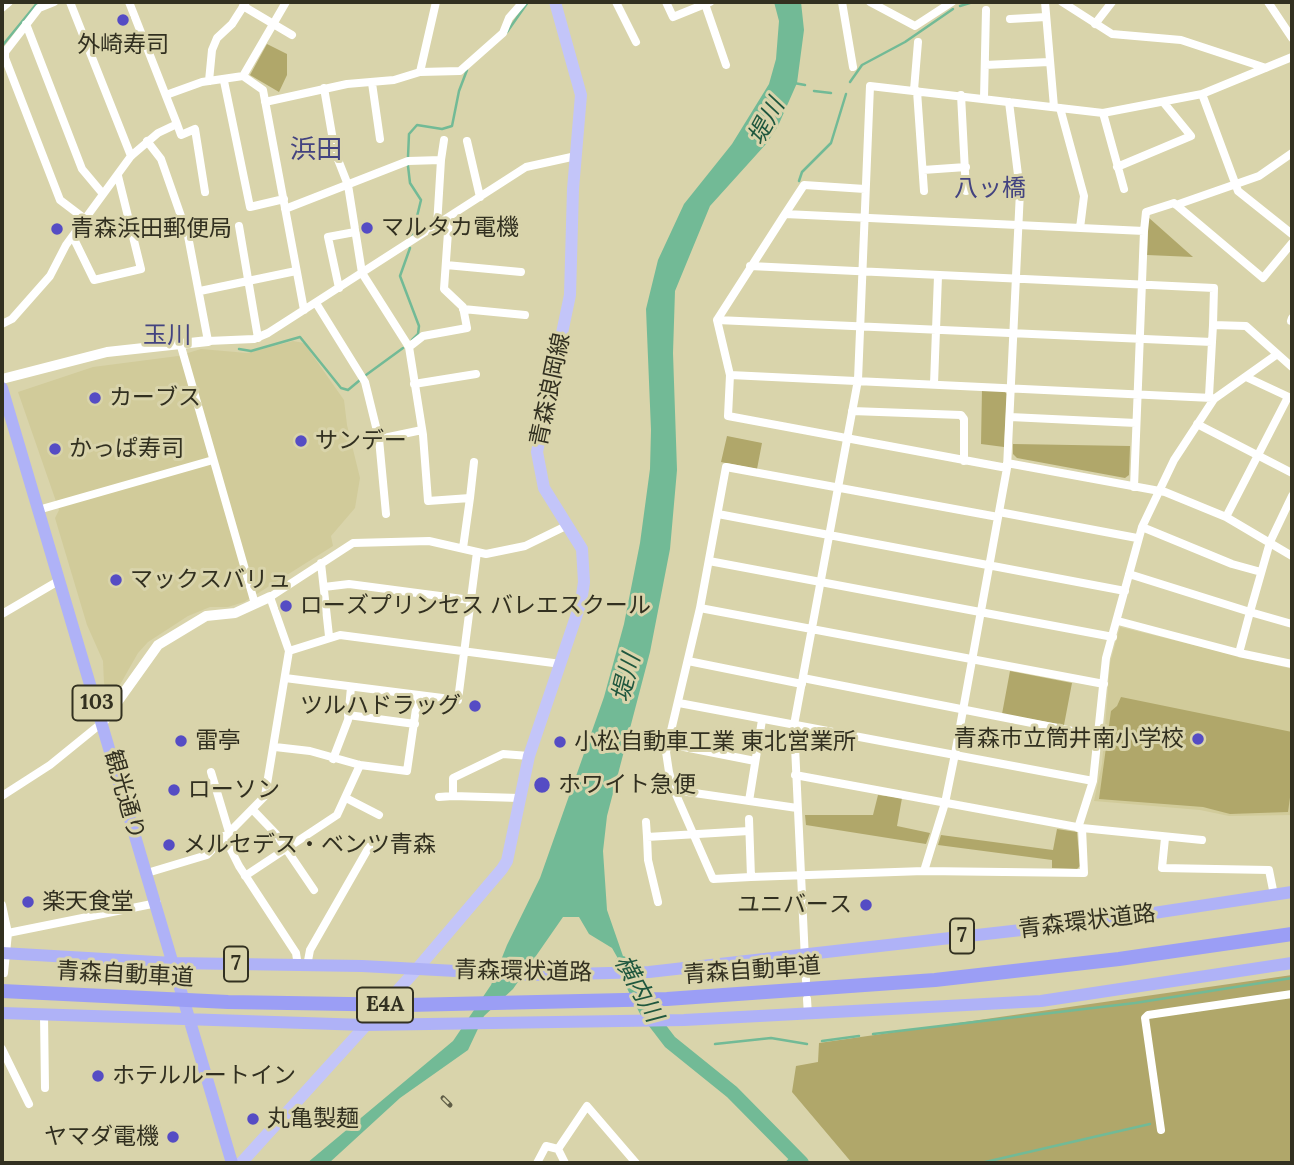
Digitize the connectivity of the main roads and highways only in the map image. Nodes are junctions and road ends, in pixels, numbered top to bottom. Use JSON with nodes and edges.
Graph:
{"nodes":[{"id":1,"x":555,"y":2,"type":"edge"},
{"id":2,"x":2,"y":388,"type":"edge"},
{"id":3,"x":1292,"y":892,"type":"edge"},
{"id":4,"x":1292,"y":934,"type":"edge"},
{"id":5,"x":4,"y":953,"type":"edge"},
{"id":6,"x":1292,"y":962,"type":"edge"},
{"id":7,"x":173,"y":963,"type":"junction"},
{"id":8,"x":417,"y":969,"type":"junction"},
{"id":9,"x":2,"y":992,"type":"edge"},
{"id":10,"x":2,"y":1013,"type":"edge"},
{"id":11,"x":189,"y":1020,"type":"junction"},
{"id":12,"x":365,"y":1025,"type":"junction"},
{"id":13,"x":232,"y":1163,"type":"edge"},
{"id":14,"x":241,"y":1163,"type":"edge"}],
"edges":[{"from":1,"to":8,"type":"main road","name":"青森浪岡線"},
{"from":2,"to":7,"type":"highway","name":"観光通り","number":"103"},
{"from":3,"to":8,"type":"highway","name":"青森環状道路","number":"7"},
{"from":4,"to":9,"type":"highway","name":"青森自動車道","number":"E4A"},
{"from":5,"to":7,"type":"highway","name":"青森環状道路","number":"7"},
{"from":6,"to":12,"type":"highway"},
{"from":7,"to":8,"type":"highway","name":"青森環状道路","number":"7"},
{"from":7,"to":11,"type":"highway","name":"観光通り","number":"103"},
{"from":8,"to":12,"type":"main road","name":"青森浪岡線"},
{"from":10,"to":11,"type":"highway"},
{"from":11,"to":12,"type":"highway"},
{"from":11,"to":13,"type":"highway","name":"観光通り","number":"103"},
{"from":12,"to":14,"type":"main road","name":"青森浪岡線"}]}
